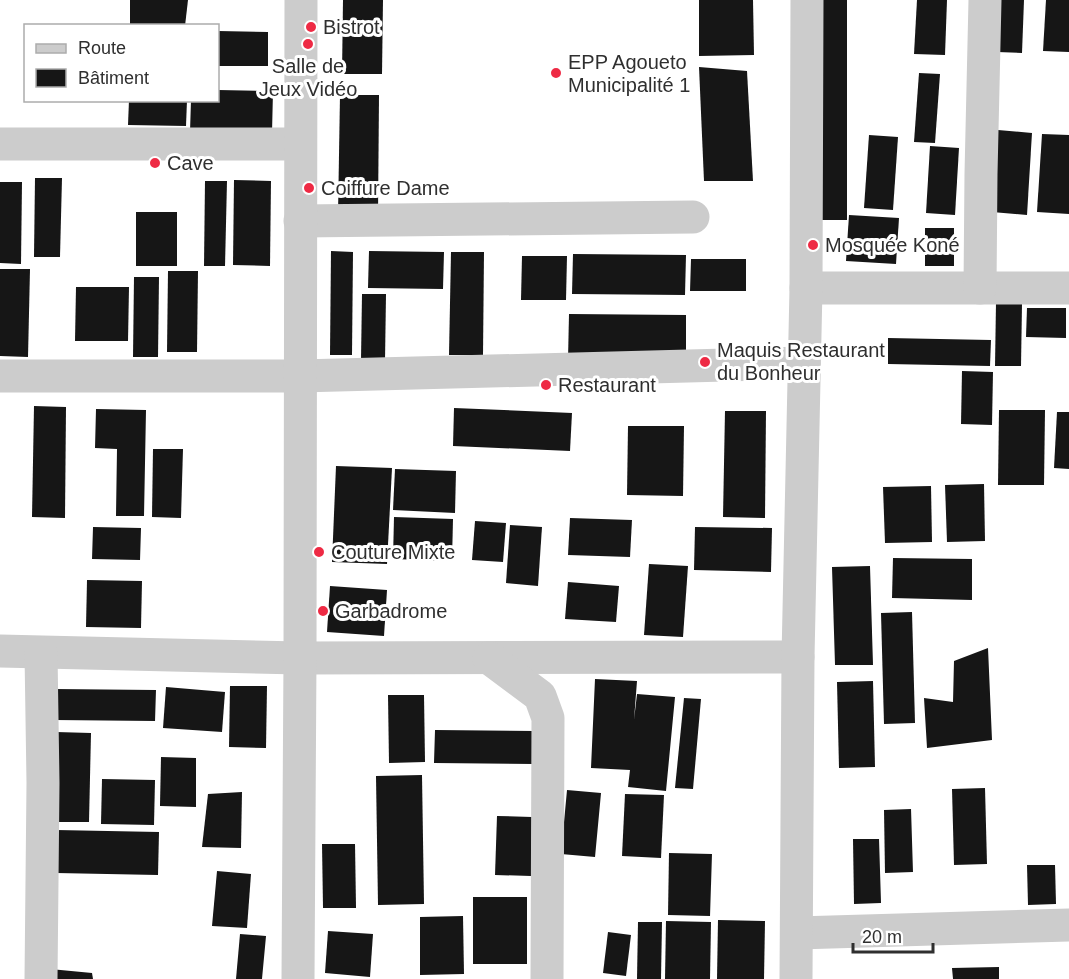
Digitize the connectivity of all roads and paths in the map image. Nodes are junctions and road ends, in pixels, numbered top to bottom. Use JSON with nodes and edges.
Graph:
{"nodes":[{"id":1,"x":300,"y":0,"type":"edge"},
{"id":2,"x":807,"y":0,"type":"edge"},
{"id":3,"x":985,"y":0,"type":"edge"},
{"id":4,"x":0,"y":144,"type":"edge"},
{"id":5,"x":300,"y":144,"type":"junction"},
{"id":6,"x":693,"y":217,"type":"dead end"},
{"id":7,"x":300,"y":221,"type":"junction"},
{"id":8,"x":806,"y":288,"type":"junction"},
{"id":9,"x":980,"y":288,"type":"junction"},
{"id":10,"x":1069,"y":288,"type":"edge"},
{"id":11,"x":804,"y":363,"type":"junction"},
{"id":12,"x":0,"y":376,"type":"edge"},
{"id":13,"x":300,"y":376,"type":"junction"},
{"id":14,"x":0,"y":651,"type":"edge"},
{"id":15,"x":41,"y":652,"type":"junction"},
{"id":16,"x":798,"y":657,"type":"junction"},
{"id":17,"x":300,"y":658,"type":"junction"},
{"id":18,"x":489,"y":658,"type":"junction"},
{"id":19,"x":1069,"y":925,"type":"edge"},
{"id":20,"x":796,"y":933,"type":"junction"},
{"id":21,"x":40,"y":979,"type":"edge"},
{"id":22,"x":298,"y":979,"type":"edge"},
{"id":23,"x":547,"y":979,"type":"edge"},
{"id":24,"x":796,"y":979,"type":"edge"}],
"edges":[{"from":1,"to":5,"type":"street"},
{"from":2,"to":8,"type":"street"},
{"from":3,"to":9,"type":"street"},
{"from":4,"to":5,"type":"street"},
{"from":5,"to":7,"type":"street"},
{"from":6,"to":7,"type":"street"},
{"from":7,"to":13,"type":"street"},
{"from":8,"to":9,"type":"street"},
{"from":8,"to":11,"type":"street"},
{"from":9,"to":10,"type":"street"},
{"from":11,"to":13,"type":"street"},
{"from":11,"to":16,"type":"street"},
{"from":12,"to":13,"type":"street"},
{"from":13,"to":17,"type":"street"},
{"from":14,"to":15,"type":"street"},
{"from":15,"to":17,"type":"street"},
{"from":15,"to":21,"type":"street"},
{"from":16,"to":18,"type":"street"},
{"from":16,"to":20,"type":"street"},
{"from":17,"to":18,"type":"street"},
{"from":17,"to":22,"type":"street"},
{"from":18,"to":23,"type":"street"},
{"from":19,"to":20,"type":"street"},
{"from":20,"to":24,"type":"street"}]}
